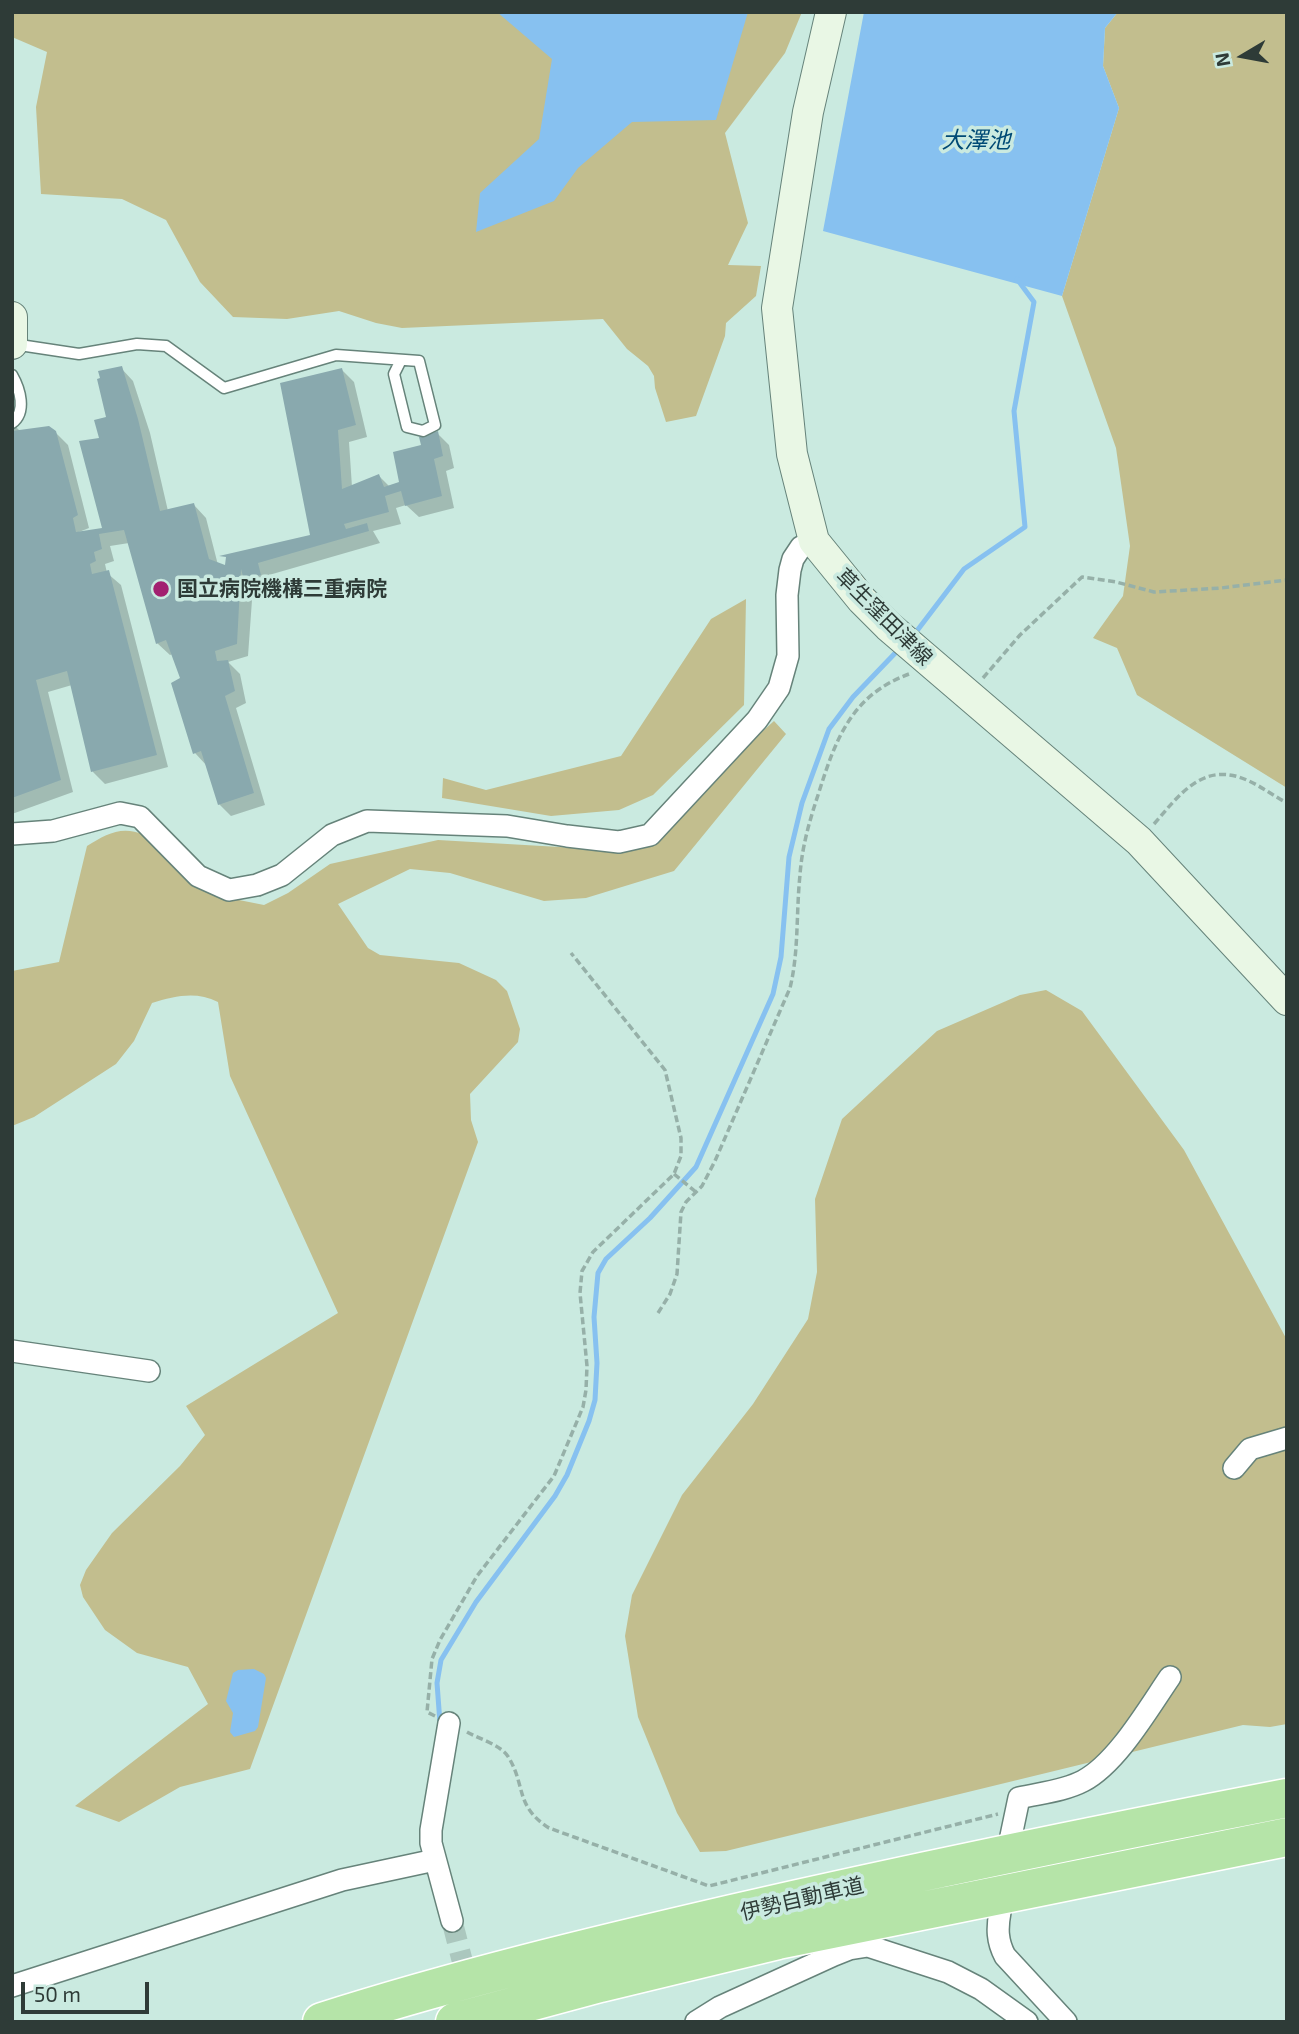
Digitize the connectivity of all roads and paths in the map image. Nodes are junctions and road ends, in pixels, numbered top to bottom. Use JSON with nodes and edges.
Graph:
{"nodes":[{"id":1,"x":831,"y":12,"type":"edge"},
{"id":2,"x":12,"y":317,"type":"edge"},
{"id":3,"x":13,"y":344,"type":"edge"},
{"id":4,"x":401,"y":360,"type":"junction"},
{"id":5,"x":12,"y":375,"type":"edge"},
{"id":6,"x":12,"y":423,"type":"edge"},
{"id":7,"x":814,"y":541,"type":"junction"},
{"id":8,"x":1287,"y":580,"type":"edge"},
{"id":9,"x":913,"y":649,"type":"junction"},
{"id":10,"x":968,"y":696,"type":"junction"},
{"id":11,"x":1287,"y":803,"type":"edge"},
{"id":12,"x":12,"y":834,"type":"edge"},
{"id":13,"x":1139,"y":841,"type":"junction"},
{"id":14,"x":571,"y":953,"type":"dead end"},
{"id":15,"x":1287,"y":1000,"type":"edge"},
{"id":16,"x":674,"y":1174,"type":"junction"},
{"id":17,"x":696,"y":1192,"type":"junction"},
{"id":18,"x":658,"y":1314,"type":"dead end"},
{"id":19,"x":12,"y":1351,"type":"edge"},
{"id":20,"x":149,"y":1371,"type":"dead end"},
{"id":21,"x":1287,"y":1438,"type":"edge"},
{"id":22,"x":1234,"y":1468,"type":"dead end"},
{"id":23,"x":1170,"y":1677,"type":"dead end"},
{"id":24,"x":429,"y":1713,"type":"dead end"},
{"id":25,"x":449,"y":1723,"type":"joint"},
{"id":26,"x":1287,"y":1798,"type":"edge"},
{"id":27,"x":1017,"y":1809,"type":"junction"},
{"id":28,"x":1011,"y":1836,"type":"dead end"},
{"id":29,"x":1287,"y":1837,"type":"edge"},
{"id":30,"x":435,"y":1860,"type":"junction"},
{"id":31,"x":1000,"y":1912,"type":"dead end"},
{"id":32,"x":452,"y":1921,"type":"tunnel mouth"},
{"id":33,"x":12,"y":1986,"type":"edge"},
{"id":34,"x":322,"y":2022,"type":"edge"},
{"id":35,"x":455,"y":2022,"type":"edge"},
{"id":36,"x":696,"y":2022,"type":"edge"},
{"id":37,"x":1027,"y":2022,"type":"edge"},
{"id":38,"x":1066,"y":2022,"type":"edge"}],
"edges":[{"from":1,"to":7,"type":"main road","name":"草生窪田津線"},
{"from":2,"to":3,"type":"main road"},
{"from":3,"to":4,"type":"lane"},
{"from":4,"to":4,"type":"lane"},
{"from":5,"to":6,"type":"lane"},
{"from":7,"to":9,"type":"main road","name":"草生窪田津線"},
{"from":7,"to":12,"type":"street"},
{"from":8,"to":10,"type":"path"},
{"from":9,"to":10,"type":"main road","name":"草生窪田津線"},
{"from":9,"to":17,"type":"path"},
{"from":10,"to":13,"type":"main road","name":"草生窪田津線"},
{"from":11,"to":13,"type":"path"},
{"from":13,"to":15,"type":"main road","name":"草生窪田津線"},
{"from":14,"to":16,"type":"path"},
{"from":16,"to":17,"type":"path"},
{"from":16,"to":24,"type":"path"},
{"from":17,"to":18,"type":"path"},
{"from":19,"to":20,"type":"street"},
{"from":21,"to":22,"type":"street"},
{"from":23,"to":27,"type":"street"},
{"from":25,"to":27,"type":"path"},
{"from":25,"to":30,"type":"street"},
{"from":26,"to":34,"type":"highway","name":"伊勢自動車道"},
{"from":27,"to":28,"type":"street"},
{"from":29,"to":35,"type":"highway","name":"伊勢自動車道"},
{"from":30,"to":32,"type":"street"},
{"from":30,"to":33,"type":"street"},
{"from":31,"to":38,"type":"street"},
{"from":36,"to":37,"type":"street"}]}
